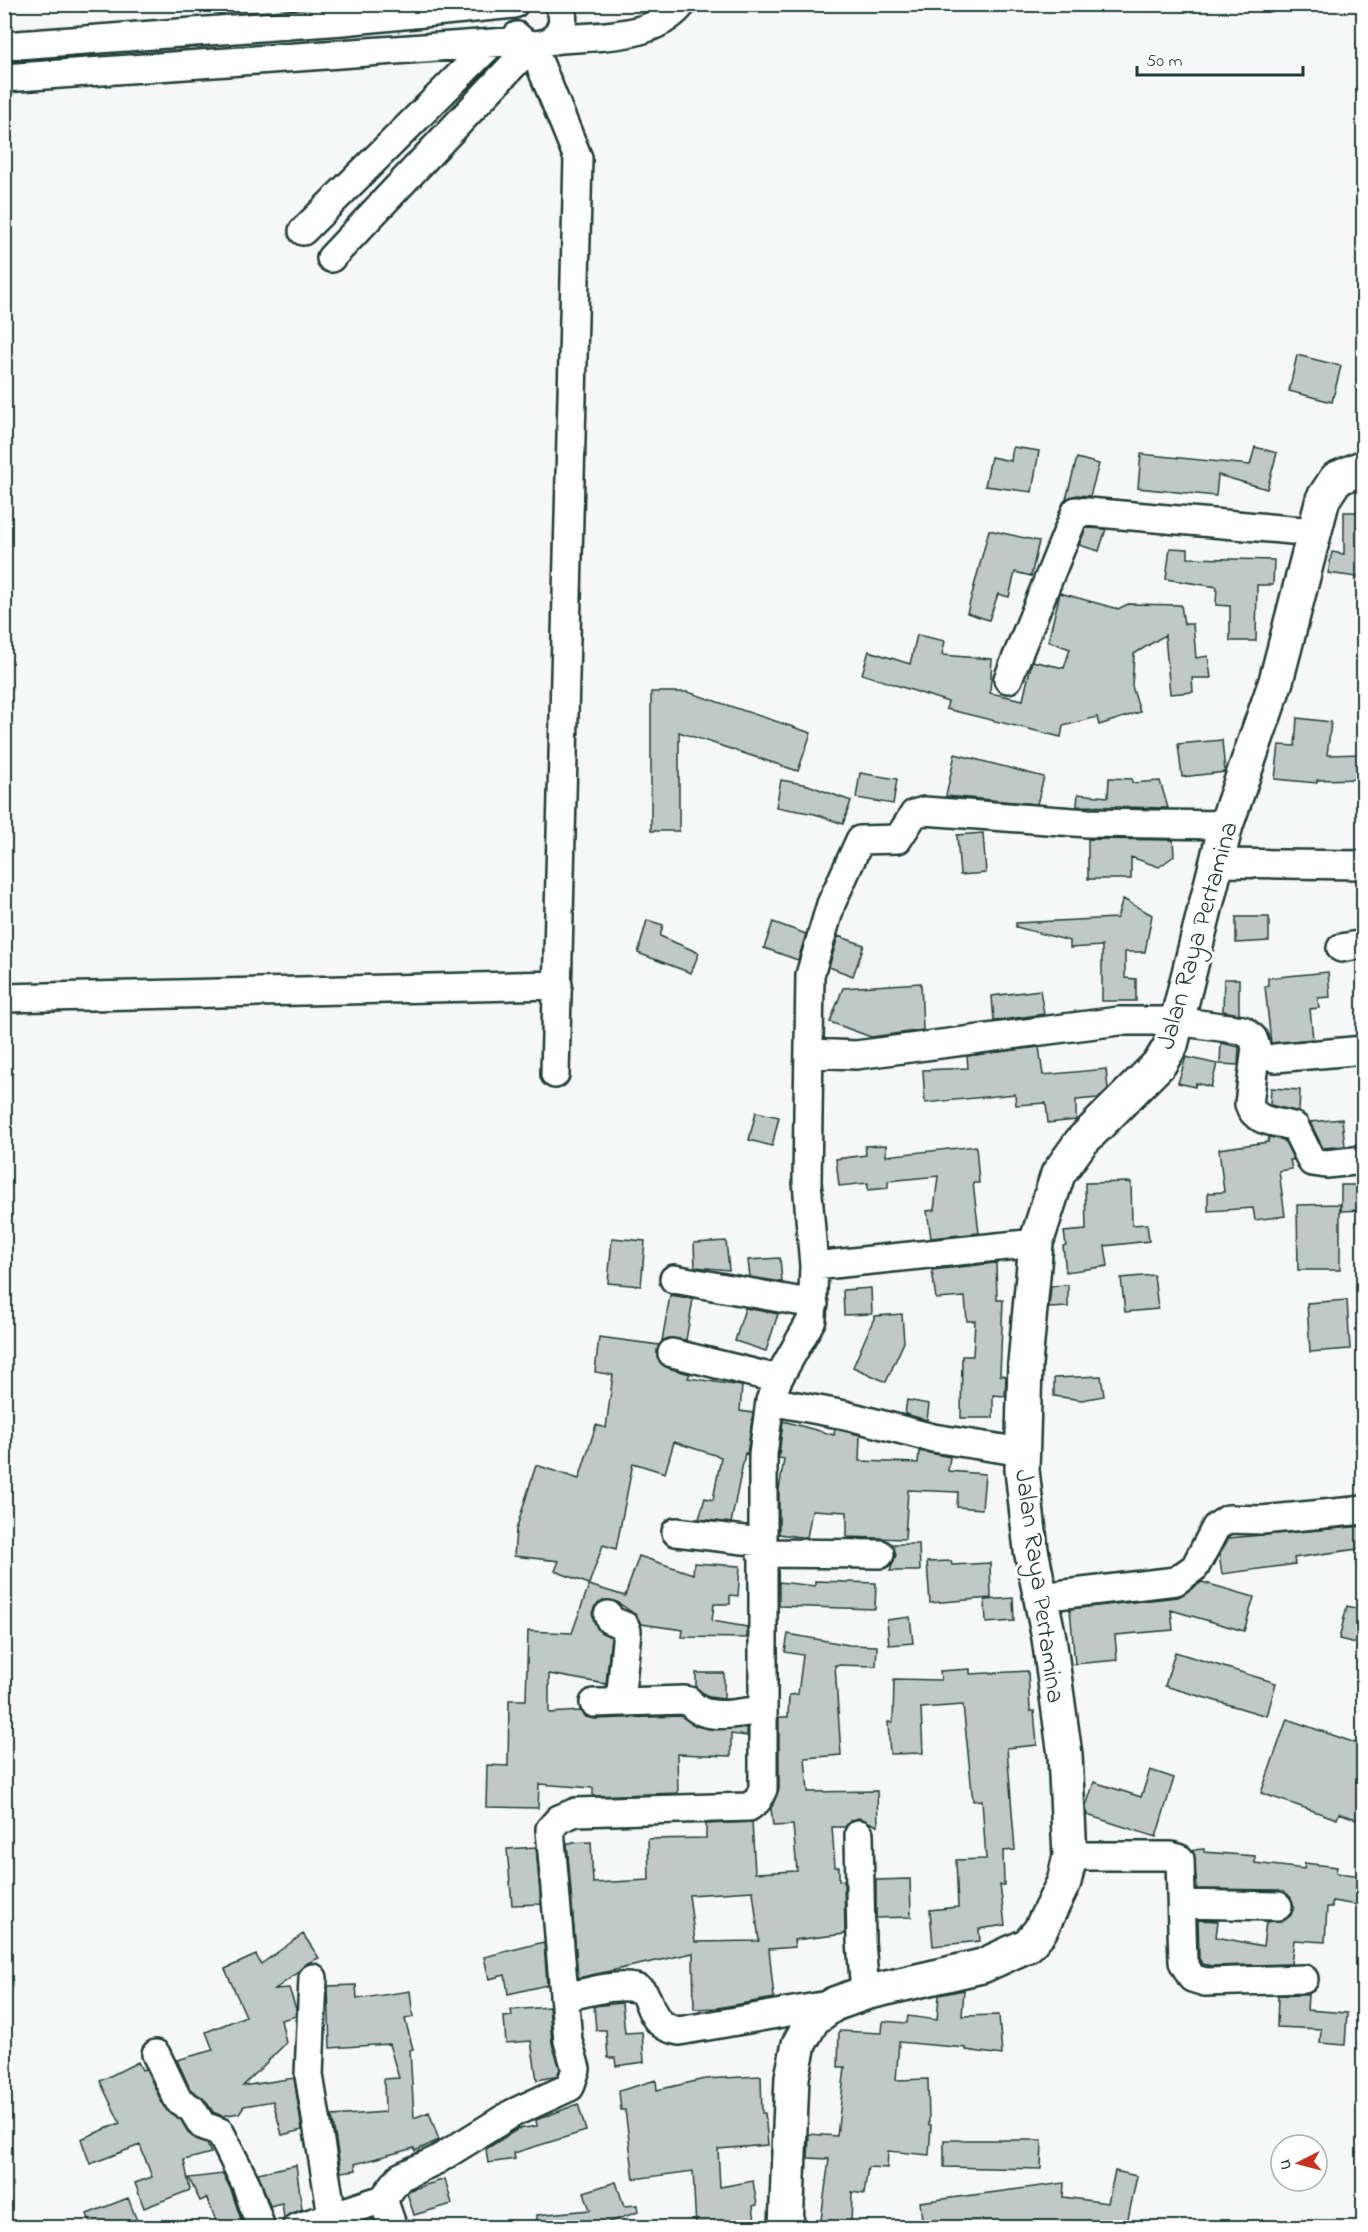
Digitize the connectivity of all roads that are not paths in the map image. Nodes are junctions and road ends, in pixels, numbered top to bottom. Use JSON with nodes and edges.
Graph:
{"nodes":[{"id":1,"x":514,"y":4,"type":"edge"},
{"id":2,"x":682,"y":4,"type":"edge"},
{"id":3,"x":562,"y":6,"type":"edge"},
{"id":4,"x":535,"y":42,"type":"junction"},
{"id":5,"x":491,"y":44,"type":"junction"},
{"id":6,"x":4,"y":46,"type":"edge"},
{"id":7,"x":419,"y":49,"type":"junction"},
{"id":8,"x":4,"y":78,"type":"edge"},
{"id":9,"x":446,"y":90,"type":"junction"},
{"id":10,"x":303,"y":231,"type":"dead end"},
{"id":11,"x":331,"y":258,"type":"dead end"},
{"id":12,"x":1364,"y":466,"type":"edge"},
{"id":13,"x":1314,"y":532,"type":"junction"},
{"id":14,"x":1008,"y":679,"type":"dead end"},
{"id":15,"x":1226,"y":825,"type":"junction"},
{"id":16,"x":1216,"y":863,"type":"junction"},
{"id":17,"x":1364,"y":865,"type":"edge"},
{"id":18,"x":558,"y":985,"type":"junction"},
{"id":19,"x":4,"y":998,"type":"edge"},
{"id":20,"x":1176,"y":1021,"type":"junction"},
{"id":21,"x":1364,"y":1050,"type":"edge"},
{"id":22,"x":811,"y":1053,"type":"junction"},
{"id":23,"x":1275,"y":1058,"type":"dead end"},
{"id":24,"x":555,"y":1074,"type":"dead end"},
{"id":25,"x":1364,"y":1160,"type":"edge"},
{"id":26,"x":1036,"y":1243,"type":"junction"},
{"id":27,"x":814,"y":1266,"type":"junction"},
{"id":28,"x":674,"y":1279,"type":"dead end"},
{"id":29,"x":814,"y":1304,"type":"junction"},
{"id":30,"x":672,"y":1353,"type":"dead end"},
{"id":31,"x":774,"y":1390,"type":"junction"},
{"id":32,"x":1023,"y":1452,"type":"junction"},
{"id":33,"x":1364,"y":1510,"type":"edge"},
{"id":34,"x":676,"y":1532,"type":"dead end"},
{"id":35,"x":761,"y":1548,"type":"junction"},
{"id":36,"x":880,"y":1554,"type":"dead end"},
{"id":37,"x":1041,"y":1597,"type":"junction"},
{"id":38,"x":608,"y":1615,"type":"dead end"},
{"id":39,"x":762,"y":1710,"type":"junction"},
{"id":40,"x":859,"y":1834,"type":"dead end"},
{"id":41,"x":1070,"y":1856,"type":"junction"},
{"id":42,"x":1182,"y":1904,"type":"junction"},
{"id":43,"x":1278,"y":1906,"type":"dead end"},
{"id":44,"x":313,"y":1978,"type":"dead end"},
{"id":45,"x":1304,"y":1979,"type":"dead end"},
{"id":46,"x":865,"y":1993,"type":"junction"},
{"id":47,"x":564,"y":1997,"type":"junction"},
{"id":48,"x":834,"y":2004,"type":"junction"},
{"id":49,"x":156,"y":2054,"type":"dead end"},
{"id":50,"x":383,"y":2199,"type":"junction"},
{"id":51,"x":332,"y":2215,"type":"junction"},
{"id":52,"x":261,"y":2228,"type":"edge"},
{"id":53,"x":296,"y":2228,"type":"edge"},
{"id":54,"x":393,"y":2228,"type":"edge"},
{"id":55,"x":786,"y":2228,"type":"edge"}],
"edges":[{"from":1,"to":4,"type":"street"},
{"from":1,"to":6,"type":"street"},
{"from":2,"to":4,"type":"street"},
{"from":3,"to":4,"type":"street"},
{"from":4,"to":5,"type":"street"},
{"from":4,"to":11,"type":"street"},
{"from":4,"to":18,"type":"street"},
{"from":5,"to":7,"type":"street"},
{"from":5,"to":9,"type":"street"},
{"from":7,"to":8,"type":"street"},
{"from":7,"to":9,"type":"street"},
{"from":9,"to":10,"type":"street"},
{"from":12,"to":13,"type":"main road","name":"Jalan Raya Pertamina"},
{"from":13,"to":14,"type":"street"},
{"from":13,"to":15,"type":"main road","name":"Jalan Raya Pertamina"},
{"from":15,"to":16,"type":"main road","name":"Jalan Raya Pertamina"},
{"from":15,"to":22,"type":"street"},
{"from":16,"to":17,"type":"street"},
{"from":16,"to":20,"type":"main road","name":"Jalan Raya Pertamina"},
{"from":18,"to":19,"type":"street"},
{"from":18,"to":24,"type":"street"},
{"from":20,"to":22,"type":"street"},
{"from":20,"to":25,"type":"street"},
{"from":20,"to":26,"type":"main road","name":"Jalan Raya Pertamina"},
{"from":21,"to":23,"type":"street"},
{"from":22,"to":27,"type":"street"},
{"from":26,"to":27,"type":"street"},
{"from":26,"to":32,"type":"main road","name":"Jalan Raya Pertamina"},
{"from":27,"to":29,"type":"street"},
{"from":28,"to":29,"type":"street"},
{"from":29,"to":31,"type":"street"},
{"from":30,"to":31,"type":"street"},
{"from":31,"to":32,"type":"street"},
{"from":31,"to":35,"type":"street"},
{"from":32,"to":37,"type":"main road","name":"Jalan Raya Pertamina"},
{"from":33,"to":37,"type":"street"},
{"from":34,"to":35,"type":"street"},
{"from":35,"to":36,"type":"street"},
{"from":35,"to":39,"type":"street"},
{"from":37,"to":41,"type":"main road","name":"Jalan Raya Pertamina"},
{"from":38,"to":39,"type":"street"},
{"from":39,"to":47,"type":"street"},
{"from":40,"to":46,"type":"street"},
{"from":41,"to":42,"type":"street"},
{"from":41,"to":46,"type":"main road","name":"Jalan Raya Pertamina"},
{"from":42,"to":43,"type":"street"},
{"from":42,"to":45,"type":"street"},
{"from":44,"to":51,"type":"street"},
{"from":46,"to":48,"type":"main road","name":"Jalan Raya Pertamina"},
{"from":47,"to":48,"type":"street"},
{"from":47,"to":50,"type":"street"},
{"from":48,"to":55,"type":"main road","name":"Jalan Raya Pertamina"},
{"from":49,"to":52,"type":"street"},
{"from":50,"to":51,"type":"street"},
{"from":50,"to":54,"type":"street"},
{"from":51,"to":53,"type":"street"}]}
